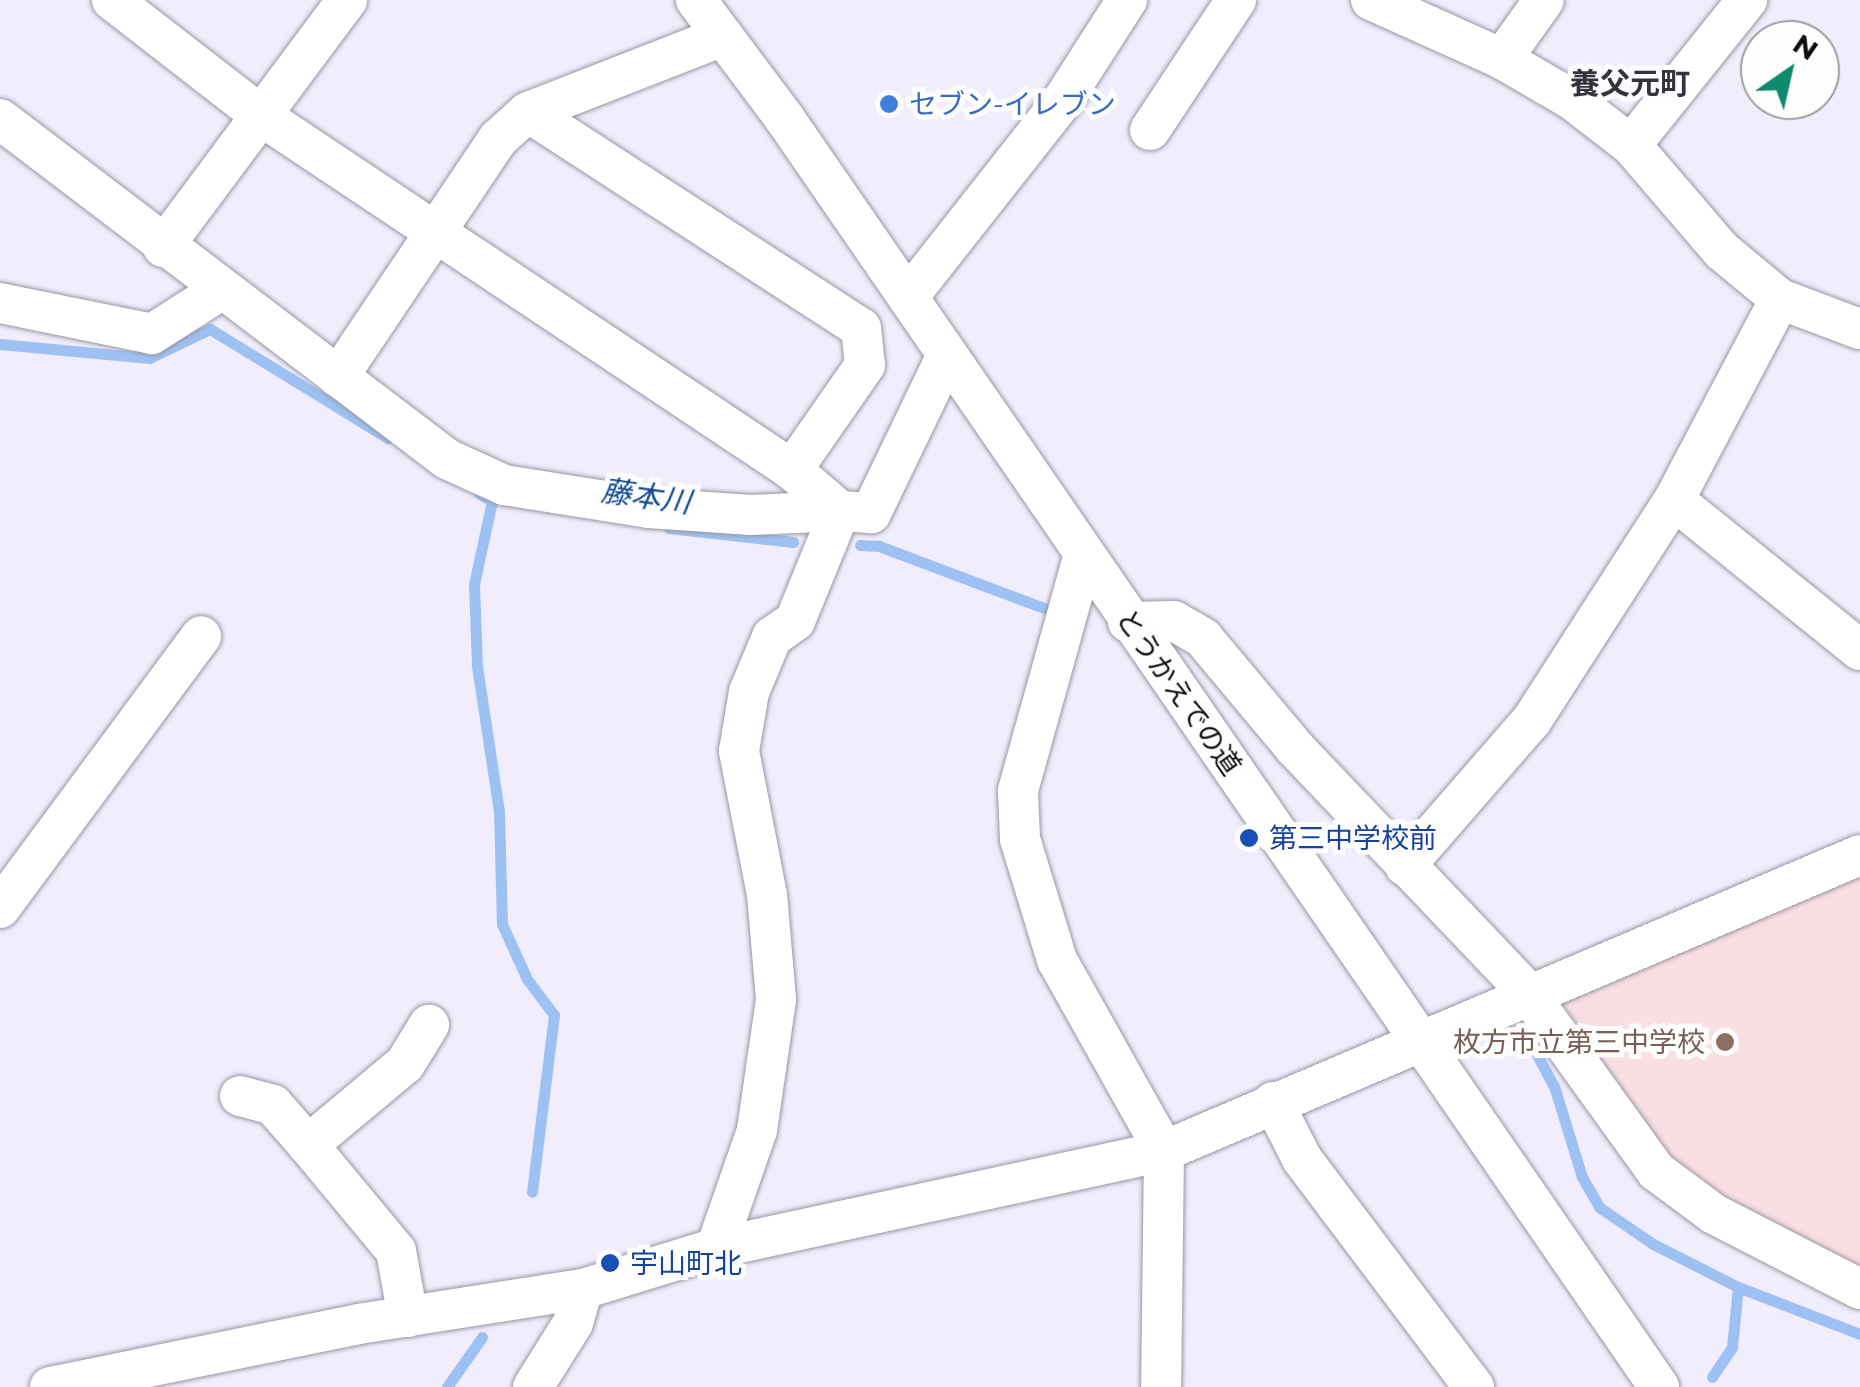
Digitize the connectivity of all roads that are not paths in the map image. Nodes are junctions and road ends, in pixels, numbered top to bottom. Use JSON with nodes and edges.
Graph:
{"nodes":[{"id":1,"x":112,"y":0,"type":"edge"},
{"id":2,"x":347,"y":0,"type":"edge"},
{"id":3,"x":1127,"y":0,"type":"edge"},
{"id":4,"x":1236,"y":0,"type":"edge"},
{"id":5,"x":1371,"y":0,"type":"edge"},
{"id":6,"x":1544,"y":0,"type":"edge"},
{"id":7,"x":1747,"y":0,"type":"edge"},
{"id":8,"x":711,"y":12,"type":"edge"},
{"id":9,"x":1502,"y":59,"type":"junction"},
{"id":10,"x":528,"y":112,"type":"junction"},
{"id":11,"x":260,"y":115,"type":"junction"},
{"id":12,"x":0,"y":119,"type":"edge"},
{"id":13,"x":1150,"y":130,"type":"dead end"},
{"id":14,"x":1632,"y":145,"type":"junction"},
{"id":15,"x":435,"y":233,"type":"junction"},
{"id":16,"x":163,"y":246,"type":"junction"},
{"id":17,"x":221,"y":290,"type":"junction"},
{"id":18,"x":908,"y":298,"type":"junction"},
{"id":19,"x":1780,"y":299,"type":"junction"},
{"id":20,"x":0,"y":303,"type":"edge"},
{"id":21,"x":1860,"y":329,"type":"edge"},
{"id":22,"x":947,"y":354,"type":"junction"},
{"id":23,"x":338,"y":378,"type":"junction"},
{"id":24,"x":792,"y":470,"type":"junction"},
{"id":25,"x":1674,"y":500,"type":"junction"},
{"id":26,"x":840,"y":510,"type":"junction"},
{"id":27,"x":1084,"y":554,"type":"junction"},
{"id":28,"x":1128,"y":622,"type":"junction"},
{"id":29,"x":201,"y":636,"type":"dead end"},
{"id":30,"x":1860,"y":650,"type":"edge"},
{"id":31,"x":1860,"y":855,"type":"edge"},
{"id":32,"x":1405,"y":866,"type":"junction"},
{"id":33,"x":0,"y":908,"type":"edge"},
{"id":34,"x":1527,"y":992,"type":"junction"},
{"id":35,"x":430,"y":1024,"type":"dead end"},
{"id":36,"x":1415,"y":1042,"type":"junction"},
{"id":37,"x":240,"y":1096,"type":"dead end"},
{"id":38,"x":1274,"y":1102,"type":"junction"},
{"id":39,"x":308,"y":1145,"type":"junction"},
{"id":40,"x":1164,"y":1151,"type":"junction"},
{"id":41,"x":716,"y":1248,"type":"junction"},
{"id":42,"x":583,"y":1289,"type":"junction"},
{"id":43,"x":1860,"y":1289,"type":"edge"},
{"id":44,"x":408,"y":1317,"type":"junction"},
{"id":45,"x":50,"y":1387,"type":"edge"},
{"id":46,"x":534,"y":1387,"type":"edge"},
{"id":47,"x":1161,"y":1387,"type":"edge"},
{"id":48,"x":1474,"y":1387,"type":"edge"},
{"id":49,"x":1659,"y":1387,"type":"edge"}],
"edges":[{"from":1,"to":11,"type":"street"},
{"from":2,"to":11,"type":"street"},
{"from":3,"to":18,"type":"street"},
{"from":4,"to":13,"type":"street"},
{"from":5,"to":9,"type":"street"},
{"from":6,"to":9,"type":"street"},
{"from":7,"to":14,"type":"street"},
{"from":8,"to":10,"type":"street"},
{"from":8,"to":18,"type":"street","name":"とうかえでの道"},
{"from":9,"to":14,"type":"street"},
{"from":10,"to":15,"type":"street"},
{"from":10,"to":24,"type":"street"},
{"from":11,"to":15,"type":"street"},
{"from":11,"to":16,"type":"street"},
{"from":12,"to":16,"type":"street"},
{"from":14,"to":19,"type":"street"},
{"from":15,"to":23,"type":"street"},
{"from":15,"to":24,"type":"street"},
{"from":16,"to":17,"type":"street"},
{"from":17,"to":20,"type":"street"},
{"from":17,"to":23,"type":"street"},
{"from":18,"to":22,"type":"street","name":"とうかえでの道"},
{"from":19,"to":21,"type":"street"},
{"from":19,"to":25,"type":"street"},
{"from":22,"to":26,"type":"street"},
{"from":22,"to":27,"type":"street","name":"とうかえでの道"},
{"from":23,"to":26,"type":"street"},
{"from":24,"to":26,"type":"street"},
{"from":25,"to":30,"type":"street"},
{"from":25,"to":32,"type":"street"},
{"from":26,"to":41,"type":"street"},
{"from":27,"to":28,"type":"street","name":"とうかえでの道"},
{"from":27,"to":40,"type":"street"},
{"from":28,"to":32,"type":"street"},
{"from":28,"to":36,"type":"street","name":"とうかえでの道"},
{"from":29,"to":33,"type":"street"},
{"from":31,"to":34,"type":"street"},
{"from":32,"to":34,"type":"street"},
{"from":34,"to":36,"type":"street"},
{"from":34,"to":43,"type":"street"},
{"from":35,"to":39,"type":"street"},
{"from":36,"to":38,"type":"street"},
{"from":36,"to":49,"type":"street","name":"とうかえでの道"},
{"from":37,"to":39,"type":"street"},
{"from":38,"to":40,"type":"street"},
{"from":38,"to":48,"type":"street"},
{"from":39,"to":44,"type":"street"},
{"from":40,"to":41,"type":"street"},
{"from":40,"to":47,"type":"street"},
{"from":41,"to":42,"type":"street"},
{"from":42,"to":44,"type":"street"},
{"from":42,"to":46,"type":"street"},
{"from":44,"to":45,"type":"street"}]}
